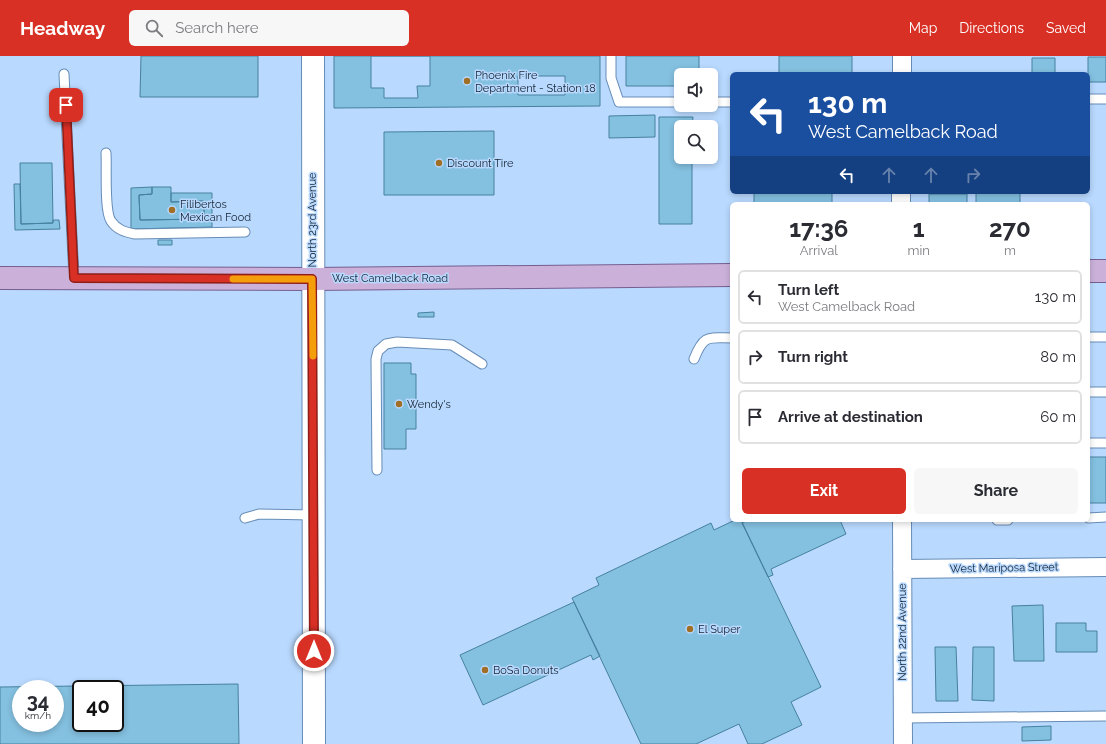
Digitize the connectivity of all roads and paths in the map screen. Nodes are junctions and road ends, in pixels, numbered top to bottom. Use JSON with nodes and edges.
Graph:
{"nodes":[{"id":1,"x":313,"y":56,"type":"edge"},
{"id":2,"x":611,"y":56,"type":"edge"},
{"id":3,"x":902,"y":56,"type":"edge"},
{"id":4,"x":902,"y":72,"type":"edge"},
{"id":5,"x":64,"y":74,"type":"dead end"},
{"id":6,"x":1090,"y":99,"type":"edge"},
{"id":7,"x":1106,"y":99,"type":"edge"},
{"id":8,"x":674,"y":102,"type":"edge"},
{"id":9,"x":718,"y":102,"type":"edge"},
{"id":10,"x":730,"y":102,"type":"edge"},
{"id":11,"x":106,"y":153,"type":"dead end"},
{"id":12,"x":245,"y":232,"type":"dead end"},
{"id":13,"x":1090,"y":271,"type":"edge"},
{"id":14,"x":1106,"y":271,"type":"edge"},
{"id":15,"x":730,"y":275,"type":"edge"},
{"id":16,"x":0,"y":278,"type":"edge"},
{"id":17,"x":74,"y":278,"type":"junction"},
{"id":18,"x":312,"y":279,"type":"junction"},
{"id":19,"x":1090,"y":337,"type":"edge"},
{"id":20,"x":1106,"y":337,"type":"edge"},
{"id":21,"x":730,"y":338,"type":"edge"},
{"id":22,"x":694,"y":359,"type":"dead end"},
{"id":23,"x":482,"y":364,"type":"dead end"},
{"id":24,"x":1090,"y":392,"type":"edge"},
{"id":25,"x":1106,"y":392,"type":"edge"},
{"id":26,"x":1090,"y":443,"type":"edge"},
{"id":27,"x":1106,"y":443,"type":"edge"},
{"id":28,"x":377,"y":470,"type":"dead end"},
{"id":29,"x":313,"y":515,"type":"junction"},
{"id":30,"x":1106,"y":517,"type":"edge"},
{"id":31,"x":245,"y":518,"type":"dead end"},
{"id":32,"x":1090,"y":518,"type":"edge"},
{"id":33,"x":902,"y":522,"type":"edge"},
{"id":34,"x":1106,"y":567,"type":"edge"},
{"id":35,"x":902,"y":569,"type":"junction"},
{"id":36,"x":1106,"y":716,"type":"edge"},
{"id":37,"x":903,"y":718,"type":"junction"},
{"id":38,"x":314,"y":744,"type":"edge"},
{"id":39,"x":903,"y":744,"type":"edge"}],
"edges":[{"from":1,"to":18,"type":"street","name":"North 23rd Avenue"},
{"from":2,"to":8,"type":"lane"},
{"from":3,"to":4,"type":"street"},
{"from":5,"to":17,"type":"lane"},
{"from":6,"to":7,"type":"lane"},
{"from":9,"to":10,"type":"lane"},
{"from":11,"to":12,"type":"lane"},
{"from":13,"to":14,"type":"main road"},
{"from":15,"to":18,"type":"main road","name":"West Camelback Road"},
{"from":16,"to":17,"type":"main road","name":"West Camelback Road"},
{"from":17,"to":18,"type":"main road","name":"West Camelback Road"},
{"from":18,"to":29,"type":"street","name":"North 23rd Avenue"},
{"from":19,"to":20,"type":"lane"},
{"from":21,"to":22,"type":"lane"},
{"from":23,"to":28,"type":"lane"},
{"from":24,"to":25,"type":"lane"},
{"from":26,"to":27,"type":"lane"},
{"from":29,"to":31,"type":"lane"},
{"from":29,"to":38,"type":"street","name":"North 23rd Avenue"},
{"from":30,"to":32,"type":"lane"},
{"from":33,"to":35,"type":"street","name":"North 22nd Avenue"},
{"from":34,"to":35,"type":"street","name":"West Mariposa Street"},
{"from":35,"to":37,"type":"street","name":"North 22nd Avenue"},
{"from":36,"to":37,"type":"lane"},
{"from":37,"to":39,"type":"street","name":"North 22nd Avenue"}]}
